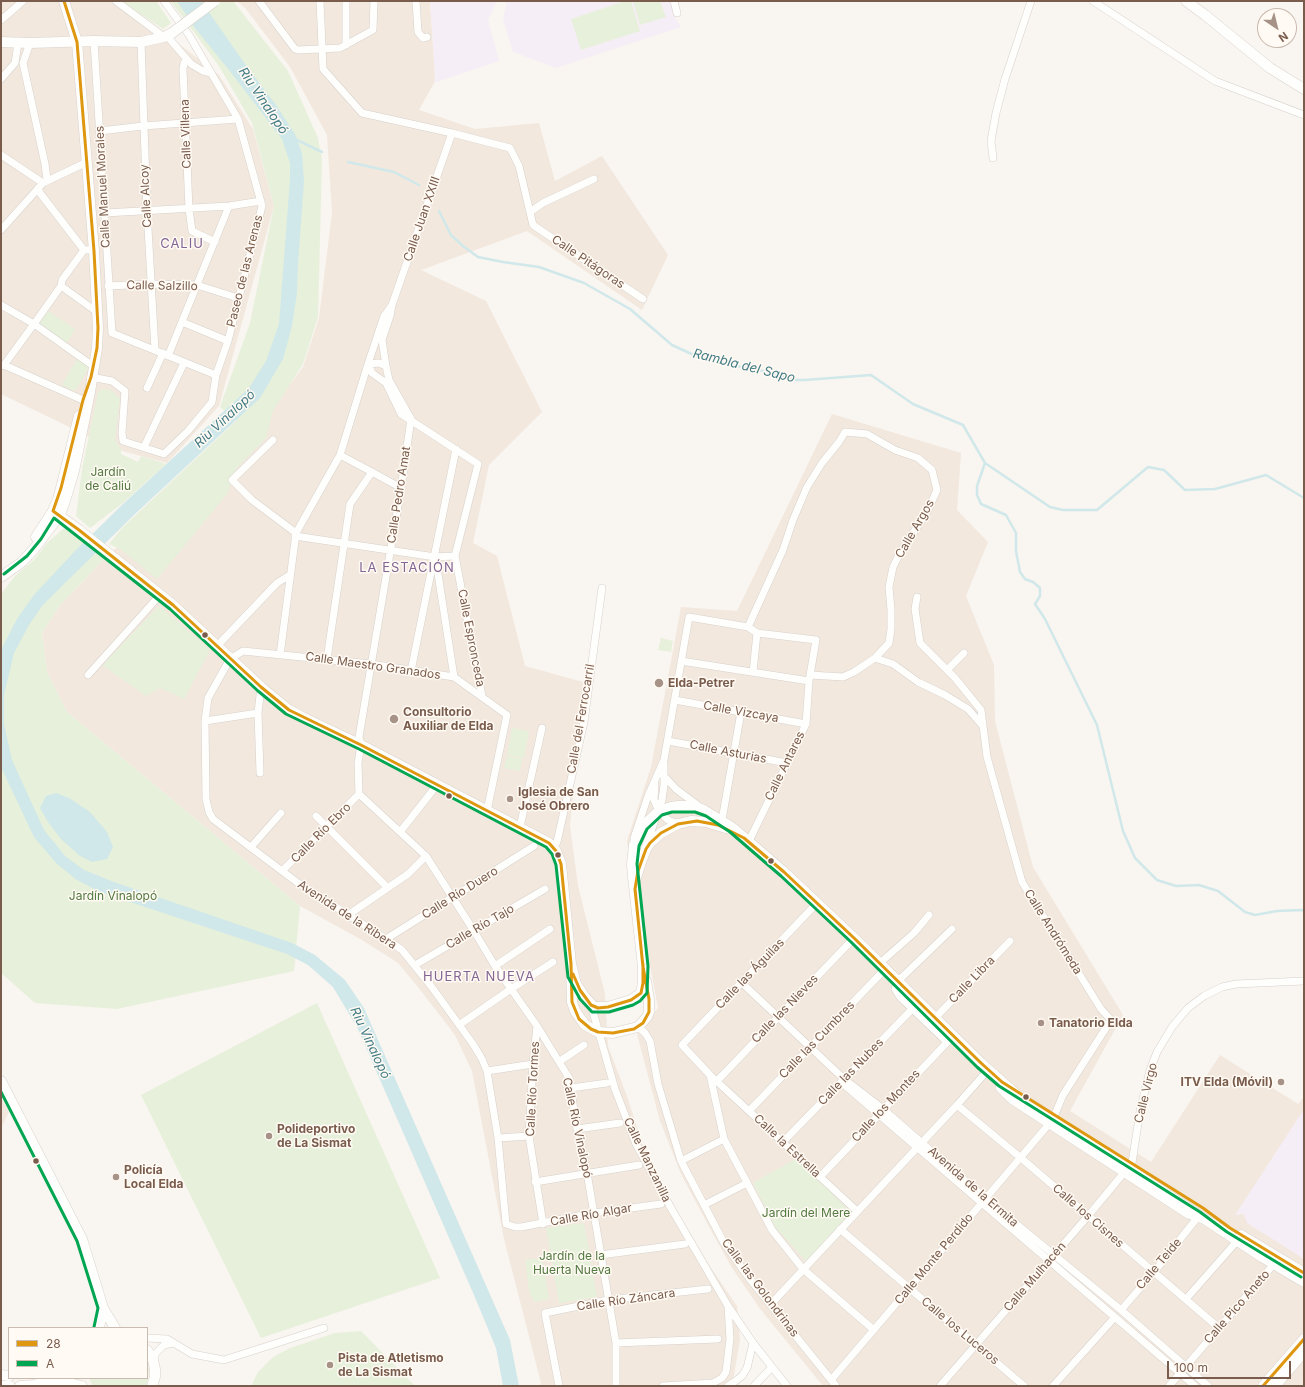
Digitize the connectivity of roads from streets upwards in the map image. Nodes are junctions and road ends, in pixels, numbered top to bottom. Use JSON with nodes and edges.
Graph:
{"nodes":[{"id":1,"x":23,"y":1,"type":"edge"},
{"id":2,"x":64,"y":1,"type":"edge"},
{"id":3,"x":116,"y":1,"type":"edge"},
{"id":4,"x":164,"y":1,"type":"edge"},
{"id":5,"x":215,"y":1,"type":"edge"},
{"id":6,"x":259,"y":1,"type":"edge"},
{"id":7,"x":320,"y":1,"type":"edge"},
{"id":8,"x":346,"y":1,"type":"edge"},
{"id":9,"x":374,"y":1,"type":"edge"},
{"id":10,"x":416,"y":1,"type":"edge"},
{"id":11,"x":674,"y":1,"type":"edge"},
{"id":12,"x":1031,"y":1,"type":"edge"},
{"id":13,"x":1093,"y":1,"type":"edge"},
{"id":14,"x":1186,"y":1,"type":"edge"},
{"id":15,"x":677,"y":13,"type":"dead end"},
{"id":16,"x":1,"y":20,"type":"edge"},
{"id":17,"x":167,"y":36,"type":"junction"},
{"id":18,"x":428,"y":37,"type":"dead end"},
{"id":19,"x":94,"y":41,"type":"junction"},
{"id":20,"x":1,"y":42,"type":"edge"},
{"id":21,"x":77,"y":42,"type":"junction"},
{"id":22,"x":141,"y":42,"type":"junction"},
{"id":23,"x":18,"y":43,"type":"junction"},
{"id":24,"x":30,"y":43,"type":"junction"},
{"id":25,"x":346,"y":45,"type":"junction"},
{"id":26,"x":322,"y":49,"type":"junction"},
{"id":27,"x":187,"y":60,"type":"junction"},
{"id":28,"x":15,"y":63,"type":"junction"},
{"id":29,"x":23,"y":63,"type":"junction"},
{"id":30,"x":211,"y":73,"type":"junction"},
{"id":31,"x":1,"y":79,"type":"edge"},
{"id":32,"x":1304,"y":89,"type":"edge"},
{"id":33,"x":1304,"y":116,"type":"edge"},
{"id":34,"x":238,"y":119,"type":"junction"},
{"id":35,"x":185,"y":124,"type":"junction"},
{"id":36,"x":143,"y":126,"type":"junction"},
{"id":37,"x":100,"y":131,"type":"junction"},
{"id":38,"x":452,"y":133,"type":"junction"},
{"id":39,"x":1,"y":155,"type":"edge"},
{"id":40,"x":993,"y":158,"type":"dead end"},
{"id":41,"x":87,"y":162,"type":"junction"},
{"id":42,"x":594,"y":179,"type":"dead end"},
{"id":43,"x":43,"y":183,"type":"junction"},
{"id":44,"x":261,"y":201,"type":"junction"},
{"id":45,"x":229,"y":206,"type":"junction"},
{"id":46,"x":189,"y":209,"type":"junction"},
{"id":47,"x":147,"y":211,"type":"junction"},
{"id":48,"x":530,"y":212,"type":"junction"},
{"id":49,"x":105,"y":213,"type":"junction"},
{"id":50,"x":2,"y":228,"type":"edge"},
{"id":51,"x":215,"y":242,"type":"junction"},
{"id":52,"x":89,"y":250,"type":"junction"},
{"id":53,"x":151,"y":284,"type":"junction"},
{"id":54,"x":198,"y":284,"type":"junction"},
{"id":55,"x":61,"y":286,"type":"junction"},
{"id":56,"x":108,"y":286,"type":"junction"},
{"id":57,"x":238,"y":298,"type":"junction"},
{"id":58,"x":643,"y":298,"type":"dead end"},
{"id":59,"x":1,"y":305,"type":"edge"},
{"id":60,"x":392,"y":305,"type":"junction"},
{"id":61,"x":97,"y":312,"type":"junction"},
{"id":62,"x":182,"y":322,"type":"junction"},
{"id":63,"x":34,"y":324,"type":"junction"},
{"id":64,"x":228,"y":341,"type":"junction"},
{"id":65,"x":155,"y":350,"type":"junction"},
{"id":66,"x":165,"y":355,"type":"junction"},
{"id":67,"x":184,"y":363,"type":"junction"},
{"id":68,"x":368,"y":364,"type":"junction"},
{"id":69,"x":2,"y":366,"type":"edge"},
{"id":70,"x":93,"y":366,"type":"junction"},
{"id":71,"x":386,"y":366,"type":"junction"},
{"id":72,"x":216,"y":375,"type":"junction"},
{"id":73,"x":91,"y":377,"type":"junction"},
{"id":74,"x":147,"y":388,"type":"dead end"},
{"id":75,"x":83,"y":400,"type":"junction"},
{"id":76,"x":411,"y":419,"type":"junction"},
{"id":77,"x":273,"y":440,"type":"dead end"},
{"id":78,"x":144,"y":447,"type":"junction"},
{"id":79,"x":456,"y":449,"type":"junction"},
{"id":80,"x":340,"y":455,"type":"junction"},
{"id":81,"x":372,"y":472,"type":"junction"},
{"id":82,"x":401,"y":488,"type":"junction"},
{"id":83,"x":56,"y":513,"type":"junction"},
{"id":84,"x":296,"y":535,"type":"junction"},
{"id":85,"x":344,"y":543,"type":"junction"},
{"id":86,"x":391,"y":550,"type":"junction"},
{"id":87,"x":455,"y":556,"type":"junction"},
{"id":88,"x":435,"y":557,"type":"junction"},
{"id":89,"x":1,"y":570,"type":"edge"},
{"id":90,"x":290,"y":575,"type":"junction"},
{"id":91,"x":1,"y":577,"type":"edge"},
{"id":92,"x":602,"y":588,"type":"dead end"},
{"id":93,"x":160,"y":595,"type":"junction"},
{"id":94,"x":917,"y":597,"type":"dead end"},
{"id":95,"x":748,"y":627,"type":"junction"},
{"id":96,"x":757,"y":633,"type":"junction"},
{"id":97,"x":217,"y":646,"type":"junction"},
{"id":98,"x":964,"y":653,"type":"dead end"},
{"id":99,"x":280,"y":655,"type":"junction"},
{"id":100,"x":230,"y":658,"type":"junction"},
{"id":101,"x":875,"y":658,"type":"junction"},
{"id":102,"x":326,"y":660,"type":"junction"},
{"id":103,"x":681,"y":661,"type":"junction"},
{"id":104,"x":371,"y":664,"type":"junction"},
{"id":105,"x":411,"y":670,"type":"junction"},
{"id":106,"x":947,"y":670,"type":"junction"},
{"id":107,"x":753,"y":672,"type":"junction"},
{"id":108,"x":88,"y":675,"type":"dead end"},
{"id":109,"x":454,"y":677,"type":"junction"},
{"id":110,"x":810,"y":678,"type":"junction"},
{"id":111,"x":261,"y":687,"type":"junction"},
{"id":112,"x":482,"y":696,"type":"junction"},
{"id":113,"x":675,"y":700,"type":"junction"},
{"id":114,"x":742,"y":712,"type":"junction"},
{"id":115,"x":258,"y":713,"type":"junction"},
{"id":116,"x":205,"y":721,"type":"junction"},
{"id":117,"x":806,"y":724,"type":"junction"},
{"id":118,"x":982,"y":725,"type":"junction"},
{"id":119,"x":542,"y":728,"type":"dead end"},
{"id":120,"x":668,"y":741,"type":"junction"},
{"id":121,"x":361,"y":745,"type":"junction"},
{"id":122,"x":734,"y":754,"type":"junction"},
{"id":123,"x":787,"y":763,"type":"junction"},
{"id":124,"x":260,"y":773,"type":"dead end"},
{"id":125,"x":661,"y":776,"type":"junction"},
{"id":126,"x":437,"y":785,"type":"junction"},
{"id":127,"x":359,"y":794,"type":"junction"},
{"id":128,"x":702,"y":809,"type":"junction"},
{"id":129,"x":487,"y":811,"type":"junction"},
{"id":130,"x":659,"y":811,"type":"junction"},
{"id":131,"x":281,"y":813,"type":"dead end"},
{"id":132,"x":316,"y":816,"type":"dead end"},
{"id":133,"x":722,"y":820,"type":"junction"},
{"id":134,"x":678,"y":824,"type":"junction"},
{"id":135,"x":326,"y":827,"type":"junction"},
{"id":136,"x":520,"y":827,"type":"junction"},
{"id":137,"x":400,"y":832,"type":"junction"},
{"id":138,"x":746,"y":840,"type":"junction"},
{"id":139,"x":634,"y":845,"type":"junction"},
{"id":140,"x":534,"y":846,"type":"dead end"},
{"id":141,"x":251,"y":847,"type":"junction"},
{"id":142,"x":553,"y":847,"type":"junction"},
{"id":143,"x":644,"y":854,"type":"junction"},
{"id":144,"x":426,"y":856,"type":"junction"},
{"id":145,"x":282,"y":871,"type":"junction"},
{"id":146,"x":387,"y":887,"type":"junction"},
{"id":147,"x":545,"y":889,"type":"dead end"},
{"id":148,"x":635,"y":889,"type":"junction"},
{"id":149,"x":452,"y":897,"type":"junction"},
{"id":150,"x":818,"y":903,"type":"junction"},
{"id":151,"x":348,"y":915,"type":"junction"},
{"id":152,"x":929,"y":915,"type":"dead end"},
{"id":153,"x":550,"y":929,"type":"dead end"},
{"id":154,"x":952,"y":929,"type":"dead end"},
{"id":155,"x":474,"y":930,"type":"junction"},
{"id":156,"x":854,"y":938,"type":"junction"},
{"id":157,"x":386,"y":939,"type":"junction"},
{"id":158,"x":1010,"y":941,"type":"dead end"},
{"id":159,"x":553,"y":962,"type":"dead end"},
{"id":160,"x":571,"y":964,"type":"junction"},
{"id":161,"x":415,"y":965,"type":"junction"},
{"id":162,"x":495,"y":966,"type":"junction"},
{"id":163,"x":883,"y":966,"type":"junction"},
{"id":164,"x":643,"y":967,"type":"junction"},
{"id":165,"x":898,"y":981,"type":"junction"},
{"id":166,"x":1304,"y":981,"type":"edge"},
{"id":167,"x":742,"y":983,"type":"junction"},
{"id":168,"x":511,"y":989,"type":"junction"},
{"id":169,"x":591,"y":1005,"type":"junction"},
{"id":170,"x":915,"y":1006,"type":"junction"},
{"id":171,"x":778,"y":1017,"type":"junction"},
{"id":172,"x":935,"y":1018,"type":"junction"},
{"id":173,"x":459,"y":1025,"type":"junction"},
{"id":174,"x":537,"y":1026,"type":"junction"},
{"id":175,"x":638,"y":1027,"type":"junction"},
{"id":176,"x":598,"y":1032,"type":"junction"},
{"id":177,"x":950,"y":1039,"type":"junction"},
{"id":178,"x":584,"y":1045,"type":"dead end"},
{"id":179,"x":682,"y":1045,"type":"joint"},
{"id":180,"x":810,"y":1047,"type":"junction"},
{"id":181,"x":560,"y":1061,"type":"junction"},
{"id":182,"x":533,"y":1064,"type":"junction"},
{"id":183,"x":988,"y":1070,"type":"junction"},
{"id":184,"x":487,"y":1071,"type":"junction"},
{"id":185,"x":710,"y":1074,"type":"junction"},
{"id":186,"x":1,"y":1081,"type":"edge"},
{"id":187,"x":717,"y":1081,"type":"junction"},
{"id":188,"x":842,"y":1081,"type":"junction"},
{"id":189,"x":607,"y":1083,"type":"dead end"},
{"id":190,"x":572,"y":1088,"type":"junction"},
{"id":191,"x":956,"y":1105,"type":"junction"},
{"id":192,"x":749,"y":1111,"type":"junction"},
{"id":193,"x":881,"y":1112,"type":"junction"},
{"id":194,"x":1052,"y":1119,"type":"junction"},
{"id":195,"x":620,"y":1123,"type":"dead end"},
{"id":196,"x":577,"y":1129,"type":"junction"},
{"id":197,"x":529,"y":1136,"type":"junction"},
{"id":198,"x":498,"y":1138,"type":"junction"},
{"id":199,"x":724,"y":1139,"type":"junction"},
{"id":200,"x":783,"y":1142,"type":"junction"},
{"id":201,"x":919,"y":1145,"type":"junction"},
{"id":202,"x":1021,"y":1158,"type":"junction"},
{"id":203,"x":681,"y":1161,"type":"junction"},
{"id":204,"x":638,"y":1165,"type":"dead end"},
{"id":205,"x":1128,"y":1168,"type":"junction"},
{"id":206,"x":587,"y":1173,"type":"junction"},
{"id":207,"x":820,"y":1177,"type":"junction"},
{"id":208,"x":535,"y":1182,"type":"junction"},
{"id":209,"x":747,"y":1183,"type":"junction"},
{"id":210,"x":984,"y":1201,"type":"junction"},
{"id":211,"x":661,"y":1204,"type":"dead end"},
{"id":212,"x":704,"y":1205,"type":"junction"},
{"id":213,"x":857,"y":1212,"type":"junction"},
{"id":214,"x":594,"y":1214,"type":"junction"},
{"id":215,"x":1088,"y":1216,"type":"junction"},
{"id":216,"x":1197,"y":1218,"type":"junction"},
{"id":217,"x":543,"y":1224,"type":"junction"},
{"id":218,"x":1215,"y":1224,"type":"junction"},
{"id":219,"x":521,"y":1227,"type":"joint"},
{"id":220,"x":840,"y":1229,"type":"junction"},
{"id":221,"x":1238,"y":1240,"type":"junction"},
{"id":222,"x":684,"y":1244,"type":"dead end"},
{"id":223,"x":600,"y":1255,"type":"junction"},
{"id":224,"x":1051,"y":1258,"type":"junction"},
{"id":225,"x":1274,"y":1264,"type":"junction"},
{"id":226,"x":803,"y":1269,"type":"junction"},
{"id":227,"x":1154,"y":1272,"type":"junction"},
{"id":228,"x":1304,"y":1273,"type":"edge"},
{"id":229,"x":1304,"y":1282,"type":"edge"},
{"id":230,"x":909,"y":1288,"type":"junction"},
{"id":231,"x":708,"y":1289,"type":"dead end"},
{"id":232,"x":1186,"y":1299,"type":"junction"},
{"id":233,"x":608,"y":1300,"type":"junction"},
{"id":234,"x":771,"y":1304,"type":"junction"},
{"id":235,"x":728,"y":1306,"type":"junction"},
{"id":236,"x":103,"y":1308,"type":"junction"},
{"id":237,"x":1121,"y":1310,"type":"junction"},
{"id":238,"x":1115,"y":1317,"type":"junction"},
{"id":239,"x":99,"y":1327,"type":"edge"},
{"id":240,"x":114,"y":1327,"type":"edge"},
{"id":241,"x":324,"y":1328,"type":"dead end"},
{"id":242,"x":1219,"y":1328,"type":"junction"},
{"id":243,"x":874,"y":1330,"type":"junction"},
{"id":244,"x":148,"y":1338,"type":"edge"},
{"id":245,"x":718,"y":1339,"type":"dead end"},
{"id":246,"x":1304,"y":1339,"type":"edge"},
{"id":247,"x":173,"y":1343,"type":"junction"},
{"id":248,"x":616,"y":1343,"type":"junction"},
{"id":249,"x":753,"y":1344,"type":"junction"},
{"id":250,"x":976,"y":1345,"type":"junction"},
{"id":251,"x":148,"y":1352,"type":"edge"},
{"id":252,"x":1304,"y":1352,"type":"edge"},
{"id":253,"x":153,"y":1360,"type":"junction"},
{"id":254,"x":772,"y":1367,"type":"junction"},
{"id":255,"x":1186,"y":1367,"type":"junction"},
{"id":256,"x":1180,"y":1373,"type":"junction"},
{"id":257,"x":156,"y":1383,"type":"edge"},
{"id":258,"x":834,"y":1383,"type":"edge"},
{"id":259,"x":1,"y":1386,"type":"edge"},
{"id":260,"x":10,"y":1386,"type":"edge"},
{"id":261,"x":20,"y":1386,"type":"edge"},
{"id":262,"x":84,"y":1386,"type":"edge"},
{"id":263,"x":559,"y":1386,"type":"edge"},
{"id":264,"x":616,"y":1386,"type":"edge"},
{"id":265,"x":663,"y":1386,"type":"edge"},
{"id":266,"x":728,"y":1386,"type":"edge"},
{"id":267,"x":754,"y":1386,"type":"edge"},
{"id":268,"x":787,"y":1386,"type":"edge"},
{"id":269,"x":940,"y":1386,"type":"edge"},
{"id":270,"x":1024,"y":1386,"type":"edge"},
{"id":271,"x":1053,"y":1386,"type":"edge"},
{"id":272,"x":1169,"y":1386,"type":"edge"},
{"id":273,"x":1195,"y":1386,"type":"edge"},
{"id":274,"x":1208,"y":1386,"type":"edge"},
{"id":275,"x":1263,"y":1386,"type":"edge"},
{"id":276,"x":1275,"y":1386,"type":"edge"}],
"edges":[{"from":1,"to":16,"type":"street"},
{"from":2,"to":21,"type":"street"},
{"from":3,"to":17,"type":"street"},
{"from":4,"to":30,"type":"street","name":"Paseo de las Arenas"},
{"from":5,"to":17,"type":"street","bridge":true},
{"from":6,"to":26,"type":"street"},
{"from":7,"to":26,"type":"street"},
{"from":8,"to":25,"type":"street"},
{"from":9,"to":25,"type":"street"},
{"from":10,"to":18,"type":"street"},
{"from":11,"to":15,"type":"street"},
{"from":12,"to":40,"type":"street"},
{"from":13,"to":33,"type":"street"},
{"from":14,"to":32,"type":"street"},
{"from":17,"to":22,"type":"street"},
{"from":17,"to":27,"type":"street"},
{"from":19,"to":21,"type":"street"},
{"from":19,"to":22,"type":"street"},
{"from":19,"to":37,"type":"street","name":"Calle Manuel Morales"},
{"from":20,"to":23,"type":"street"},
{"from":21,"to":24,"type":"street"},
{"from":21,"to":41,"type":"street"},
{"from":22,"to":36,"type":"street","name":"Calle Alcoy"},
{"from":23,"to":24,"type":"street"},
{"from":23,"to":28,"type":"street"},
{"from":24,"to":29,"type":"street"},
{"from":25,"to":26,"type":"street"},
{"from":26,"to":38,"type":"street"},
{"from":27,"to":30,"type":"street"},
{"from":27,"to":35,"type":"street","name":"Calle Villena"},
{"from":28,"to":29,"type":"street"},
{"from":28,"to":31,"type":"street"},
{"from":29,"to":43,"type":"street"},
{"from":30,"to":34,"type":"street","name":"Paseo de las Arenas"},
{"from":34,"to":35,"type":"street"},
{"from":34,"to":44,"type":"street","name":"Paseo de las Arenas"},
{"from":35,"to":36,"type":"street"},
{"from":35,"to":46,"type":"street","name":"Calle Villena"},
{"from":36,"to":37,"type":"street"},
{"from":36,"to":47,"type":"street","name":"Calle Alcoy"},
{"from":37,"to":49,"type":"street","name":"Calle Manuel Morales"},
{"from":38,"to":48,"type":"street"},
{"from":38,"to":60,"type":"street","name":"Calle Juan XXIII"},
{"from":39,"to":43,"type":"street"},
{"from":41,"to":43,"type":"street"},
{"from":41,"to":52,"type":"street"},
{"from":42,"to":48,"type":"street"},
{"from":43,"to":50,"type":"street"},
{"from":43,"to":52,"type":"street"},
{"from":44,"to":45,"type":"street"},
{"from":44,"to":57,"type":"street","name":"Paseo de las Arenas"},
{"from":45,"to":46,"type":"street"},
{"from":45,"to":51,"type":"street"},
{"from":46,"to":47,"type":"street"},
{"from":46,"to":51,"type":"street","name":"Calle Villena"},
{"from":47,"to":49,"type":"street"},
{"from":47,"to":53,"type":"street","name":"Calle Alcoy"},
{"from":48,"to":58,"type":"street","name":"Calle Pitágoras"},
{"from":49,"to":56,"type":"street","name":"Calle Manuel Morales"},
{"from":51,"to":54,"type":"street"},
{"from":52,"to":55,"type":"street"},
{"from":52,"to":61,"type":"street"},
{"from":53,"to":54,"type":"street","name":"Calle Salzillo"},
{"from":53,"to":56,"type":"street","name":"Calle Salzillo"},
{"from":53,"to":65,"type":"street","name":"Calle Alcoy"},
{"from":54,"to":57,"type":"street","name":"Calle Salzillo"},
{"from":54,"to":62,"type":"street"},
{"from":55,"to":61,"type":"street"},
{"from":55,"to":63,"type":"street"},
{"from":56,"to":65,"type":"street","name":"Calle Manuel Morales"},
{"from":57,"to":64,"type":"street","name":"Paseo de las Arenas"},
{"from":59,"to":63,"type":"street"},
{"from":60,"to":68,"type":"street"},
{"from":60,"to":71,"type":"street"},
{"from":61,"to":70,"type":"street"},
{"from":62,"to":64,"type":"street"},
{"from":62,"to":66,"type":"street"},
{"from":63,"to":69,"type":"street"},
{"from":63,"to":70,"type":"street"},
{"from":64,"to":72,"type":"street","name":"Paseo de las Arenas"},
{"from":65,"to":66,"type":"street"},
{"from":66,"to":67,"type":"street"},
{"from":66,"to":74,"type":"street"},
{"from":67,"to":72,"type":"street"},
{"from":67,"to":78,"type":"street"},
{"from":68,"to":71,"type":"street"},
{"from":68,"to":76,"type":"street"},
{"from":68,"to":80,"type":"street"},
{"from":69,"to":75,"type":"street"},
{"from":70,"to":73,"type":"street"},
{"from":71,"to":76,"type":"street"},
{"from":72,"to":78,"type":"street","name":"Paseo de las Arenas"},
{"from":73,"to":75,"type":"street"},
{"from":73,"to":78,"type":"street","name":"Paseo de las Arenas"},
{"from":73,"to":83,"type":"street"},
{"from":75,"to":83,"type":"street"},
{"from":76,"to":79,"type":"street"},
{"from":76,"to":82,"type":"street","name":"Calle Pedro Amat"},
{"from":77,"to":84,"type":"street"},
{"from":79,"to":87,"type":"street","name":"Calle Espronceda"},
{"from":79,"to":88,"type":"street"},
{"from":80,"to":81,"type":"street"},
{"from":80,"to":84,"type":"street"},
{"from":81,"to":82,"type":"street"},
{"from":81,"to":85,"type":"street"},
{"from":82,"to":86,"type":"street","name":"Calle Pedro Amat"},
{"from":83,"to":89,"type":"street"},
{"from":83,"to":91,"type":"street"},
{"from":83,"to":93,"type":"street"},
{"from":84,"to":85,"type":"street"},
{"from":84,"to":90,"type":"street"},
{"from":85,"to":86,"type":"street"},
{"from":85,"to":102,"type":"street"},
{"from":86,"to":88,"type":"street"},
{"from":86,"to":104,"type":"street","name":"Calle Pedro Amat"},
{"from":87,"to":88,"type":"street"},
{"from":87,"to":112,"type":"street","name":"Calle Espronceda"},
{"from":88,"to":105,"type":"street"},
{"from":88,"to":109,"type":"street"},
{"from":90,"to":97,"type":"street"},
{"from":90,"to":99,"type":"street"},
{"from":92,"to":142,"type":"street","name":"Calle del Ferrocarril"},
{"from":93,"to":97,"type":"street"},
{"from":93,"to":108,"type":"street"},
{"from":94,"to":106,"type":"street"},
{"from":95,"to":96,"type":"street"},
{"from":95,"to":101,"type":"street","name":"Calle Argos"},
{"from":95,"to":103,"type":"street"},
{"from":96,"to":107,"type":"street"},
{"from":96,"to":110,"type":"street","name":"Calle Antares"},
{"from":97,"to":100,"type":"street"},
{"from":98,"to":106,"type":"street"},
{"from":99,"to":100,"type":"street","name":"Calle Maestro Granados"},
{"from":99,"to":102,"type":"street","name":"Calle Maestro Granados"},
{"from":100,"to":111,"type":"street"},
{"from":100,"to":116,"type":"street","name":"Avenida de la Ribera"},
{"from":101,"to":110,"type":"street","name":"Calle Argos"},
{"from":101,"to":118,"type":"street"},
{"from":102,"to":104,"type":"street","name":"Calle Maestro Granados"},
{"from":103,"to":107,"type":"street","name":"Calle Argos"},
{"from":103,"to":113,"type":"street"},
{"from":104,"to":105,"type":"street","name":"Calle Maestro Granados"},
{"from":104,"to":121,"type":"street","name":"Calle Pedro Amat"},
{"from":105,"to":109,"type":"street","name":"Calle Maestro Granados"},
{"from":106,"to":118,"type":"street"},
{"from":107,"to":110,"type":"street","name":"Calle Argos"},
{"from":109,"to":112,"type":"street","name":"Calle Maestro Granados"},
{"from":110,"to":117,"type":"street","name":"Calle Antares"},
{"from":111,"to":115,"type":"street"},
{"from":111,"to":121,"type":"street"},
{"from":112,"to":129,"type":"street","name":"Calle Maestro Granados"},
{"from":113,"to":114,"type":"street","name":"Calle Vizcaya"},
{"from":113,"to":120,"type":"street"},
{"from":114,"to":117,"type":"street","name":"Calle Vizcaya"},
{"from":114,"to":122,"type":"street"},
{"from":115,"to":116,"type":"street"},
{"from":115,"to":124,"type":"street"},
{"from":116,"to":141,"type":"street","name":"Avenida de la Ribera"},
{"from":117,"to":123,"type":"street","name":"Calle Antares"},
{"from":118,"to":194,"type":"street","name":"Calle Andrómeda"},
{"from":119,"to":136,"type":"street"},
{"from":120,"to":122,"type":"street","name":"Calle Asturias"},
{"from":120,"to":125,"type":"street"},
{"from":121,"to":126,"type":"street"},
{"from":121,"to":127,"type":"street"},
{"from":122,"to":123,"type":"street","name":"Calle Asturias"},
{"from":122,"to":133,"type":"street"},
{"from":123,"to":138,"type":"street","name":"Calle Antares"},
{"from":125,"to":128,"type":"street"},
{"from":125,"to":130,"type":"street"},
{"from":125,"to":139,"type":"street"},
{"from":126,"to":129,"type":"street"},
{"from":126,"to":137,"type":"street"},
{"from":127,"to":135,"type":"street","name":"Calle Río Ebro"},
{"from":127,"to":137,"type":"street","name":"Calle Río Vinalopó"},
{"from":128,"to":130,"type":"street"},
{"from":128,"to":133,"type":"street"},
{"from":129,"to":136,"type":"street"},
{"from":130,"to":134,"type":"street"},
{"from":130,"to":139,"type":"street"},
{"from":130,"to":143,"type":"street"},
{"from":131,"to":141,"type":"street"},
{"from":132,"to":135,"type":"street"},
{"from":133,"to":138,"type":"street"},
{"from":134,"to":138,"type":"street"},
{"from":134,"to":143,"type":"street"},
{"from":135,"to":145,"type":"street","name":"Calle Río Ebro"},
{"from":135,"to":146,"type":"street"},
{"from":136,"to":142,"type":"street"},
{"from":137,"to":144,"type":"street","name":"Calle Río Vinalopó"},
{"from":138,"to":150,"type":"street"},
{"from":139,"to":148,"type":"street"},
{"from":140,"to":149,"type":"street","name":"Calle Río Duero"},
{"from":141,"to":145,"type":"street","name":"Avenida de la Ribera"},
{"from":142,"to":160,"type":"street"},
{"from":143,"to":148,"type":"street"},
{"from":144,"to":146,"type":"street"},
{"from":144,"to":149,"type":"street","name":"Calle Río Vinalopó"},
{"from":145,"to":151,"type":"street","name":"Avenida de la Ribera"},
{"from":146,"to":151,"type":"street"},
{"from":147,"to":155,"type":"street","name":"Calle Río Tajo"},
{"from":148,"to":164,"type":"street"},
{"from":149,"to":155,"type":"street","name":"Calle Río Vinalopó"},
{"from":149,"to":157,"type":"street","name":"Calle Río Duero"},
{"from":150,"to":156,"type":"street"},
{"from":150,"to":167,"type":"street","name":"Calle las Águilas"},
{"from":151,"to":157,"type":"street","name":"Avenida de la Ribera"},
{"from":152,"to":163,"type":"street","name":"Calle las Cumbres"},
{"from":153,"to":162,"type":"street"},
{"from":154,"to":165,"type":"street"},
{"from":155,"to":161,"type":"street","name":"Calle Río Tajo"},
{"from":155,"to":162,"type":"street","name":"Calle Río Vinalopó"},
{"from":156,"to":163,"type":"street"},
{"from":156,"to":171,"type":"street","name":"Calle las Nieves"},
{"from":157,"to":161,"type":"street","name":"Avenida de la Ribera"},
{"from":158,"to":172,"type":"street","name":"Calle Libra"},
{"from":159,"to":168,"type":"street"},
{"from":160,"to":169,"type":"street"},
{"from":160,"to":176,"type":"street"},
{"from":161,"to":173,"type":"street","name":"Avenida de la Ribera"},
{"from":162,"to":168,"type":"street","name":"Calle Río Vinalopó"},
{"from":163,"to":165,"type":"street"},
{"from":163,"to":180,"type":"street","name":"Calle las Cumbres"},
{"from":164,"to":169,"type":"street"},
{"from":164,"to":175,"type":"street"},
{"from":165,"to":170,"type":"street"},
{"from":166,"to":205,"type":"street","name":"Calle Virgo"},
{"from":167,"to":171,"type":"street","name":"Avenida de la Ermita"},
{"from":167,"to":179,"type":"street","name":"Calle las Águilas"},
{"from":168,"to":173,"type":"street"},
{"from":168,"to":174,"type":"street","name":"Calle Río Vinalopó"},
{"from":169,"to":176,"type":"street","name":"Calle Manzanilla"},
{"from":170,"to":172,"type":"street"},
{"from":170,"to":177,"type":"street"},
{"from":170,"to":188,"type":"street","name":"Calle las Nubes"},
{"from":171,"to":180,"type":"street","name":"Avenida de la Ermita"},
{"from":171,"to":187,"type":"street","name":"Calle las Nieves"},
{"from":172,"to":177,"type":"street"},
{"from":173,"to":184,"type":"street","name":"Avenida de la Ribera"},
{"from":174,"to":181,"type":"street","name":"Calle Río Vinalopó"},
{"from":174,"to":182,"type":"street","name":"Calle Río Tormes"},
{"from":175,"to":176,"type":"street"},
{"from":175,"to":203,"type":"street","name":"Calle las Golondrinas"},
{"from":176,"to":235,"type":"street","name":"Calle Manzanilla"},
{"from":177,"to":183,"type":"street"},
{"from":177,"to":193,"type":"street","name":"Calle los Montes"},
{"from":178,"to":181,"type":"street"},
{"from":179,"to":185,"type":"street","name":"Calle la Estrella"},
{"from":180,"to":188,"type":"street","name":"Avenida de la Ermita"},
{"from":180,"to":192,"type":"street","name":"Calle las Cumbres"},
{"from":181,"to":190,"type":"street","name":"Calle Río Vinalopó"},
{"from":182,"to":184,"type":"street"},
{"from":182,"to":197,"type":"street","name":"Calle Río Tormes"},
{"from":183,"to":191,"type":"street"},
{"from":183,"to":194,"type":"street"},
{"from":184,"to":198,"type":"street","name":"Avenida de la Ribera"},
{"from":185,"to":187,"type":"street","name":"Calle la Estrella"},
{"from":185,"to":199,"type":"street"},
{"from":186,"to":236,"type":"street"},
{"from":187,"to":192,"type":"street","name":"Calle la Estrella"},
{"from":188,"to":193,"type":"street","name":"Avenida de la Ermita"},
{"from":188,"to":200,"type":"street","name":"Calle las Nubes"},
{"from":189,"to":190,"type":"street"},
{"from":190,"to":196,"type":"street","name":"Calle Río Vinalopó"},
{"from":191,"to":201,"type":"street"},
{"from":191,"to":202,"type":"street","name":"Calle los Cisnes"},
{"from":192,"to":200,"type":"street","name":"Calle la Estrella"},
{"from":193,"to":201,"type":"street","name":"Avenida de la Ermita"},
{"from":193,"to":207,"type":"street","name":"Calle los Montes"},
{"from":194,"to":202,"type":"street","name":"Calle Monte Perdido"},
{"from":194,"to":205,"type":"street"},
{"from":195,"to":196,"type":"street"},
{"from":196,"to":206,"type":"street","name":"Calle Río Vinalopó"},
{"from":197,"to":198,"type":"street"},
{"from":197,"to":208,"type":"street","name":"Calle Río Tormes"},
{"from":198,"to":219,"type":"street","name":"Avenida de la Ribera"},
{"from":199,"to":203,"type":"street"},
{"from":199,"to":209,"type":"street"},
{"from":200,"to":207,"type":"street","name":"Calle la Estrella"},
{"from":201,"to":210,"type":"street","name":"Avenida de la Ermita"},
{"from":201,"to":213,"type":"street"},
{"from":202,"to":210,"type":"street","name":"Calle Monte Perdido"},
{"from":202,"to":215,"type":"street","name":"Calle los Cisnes"},
{"from":203,"to":212,"type":"street","name":"Calle las Golondrinas"},
{"from":204,"to":206,"type":"street"},
{"from":205,"to":215,"type":"street","name":"Calle Mulhacén"},
{"from":205,"to":216,"type":"street"},
{"from":205,"to":218,"type":"street"},
{"from":205,"to":228,"type":"street"},
{"from":206,"to":208,"type":"street"},
{"from":206,"to":214,"type":"street","name":"Calle Río Vinalopó"},
{"from":207,"to":213,"type":"street","name":"Calle la Estrella"},
{"from":208,"to":217,"type":"street","name":"Calle Río Tormes"},
{"from":209,"to":212,"type":"street"},
{"from":209,"to":226,"type":"street"},
{"from":210,"to":224,"type":"street","name":"Avenida de la Ermita"},
{"from":210,"to":230,"type":"street","name":"Calle Monte Perdido"},
{"from":211,"to":214,"type":"street","name":"Calle Río Algar"},
{"from":212,"to":234,"type":"street","name":"Calle las Golondrinas"},
{"from":213,"to":220,"type":"street"},
{"from":214,"to":217,"type":"street","name":"Calle Río Algar"},
{"from":214,"to":223,"type":"street","name":"Calle Río Vinalopó"},
{"from":215,"to":224,"type":"street","name":"Calle Mulhacén"},
{"from":215,"to":227,"type":"street","name":"Calle los Cisnes"},
{"from":216,"to":218,"type":"street"},
{"from":216,"to":227,"type":"street","name":"Calle Teide"},
{"from":217,"to":219,"type":"street","name":"Calle Río Algar"},
{"from":218,"to":221,"type":"street"},
{"from":220,"to":226,"type":"street"},
{"from":220,"to":230,"type":"street","name":"Calle los Luceros"},
{"from":221,"to":225,"type":"street"},
{"from":221,"to":232,"type":"street"},
{"from":222,"to":223,"type":"street"},
{"from":223,"to":233,"type":"street","name":"Calle Río Vinalopó"},
{"from":224,"to":237,"type":"street","name":"Avenida de la Ermita"},
{"from":224,"to":238,"type":"street","name":"Avenida de la Ermita"},
{"from":224,"to":250,"type":"street","name":"Calle Mulhacén"},
{"from":225,"to":229,"type":"street"},
{"from":225,"to":242,"type":"street","name":"Calle Pico Aneto"},
{"from":226,"to":234,"type":"street"},
{"from":226,"to":243,"type":"street"},
{"from":227,"to":232,"type":"street","name":"Calle los Cisnes"},
{"from":227,"to":237,"type":"street","name":"Calle Teide"},
{"from":230,"to":243,"type":"street","name":"Calle Monte Perdido"},
{"from":230,"to":250,"type":"street","name":"Calle los Luceros"},
{"from":231,"to":233,"type":"street","name":"Calle Río Záncara"},
{"from":232,"to":242,"type":"street","name":"Calle los Cisnes"},
{"from":233,"to":248,"type":"street","name":"Calle Río Vinalopó"},
{"from":233,"to":263,"type":"street","name":"Calle Río Záncara"},
{"from":234,"to":258,"type":"street","name":"Calle las Golondrinas"},
{"from":235,"to":249,"type":"street","name":"Calle Manzanilla"},
{"from":235,"to":265,"type":"street","name":"Calle Manzanilla"},
{"from":236,"to":239,"type":"street"},
{"from":236,"to":240,"type":"street"},
{"from":237,"to":255,"type":"street","name":"Avenida de la Ermita"},
{"from":238,"to":256,"type":"street","name":"Avenida de la Ermita"},
{"from":238,"to":271,"type":"street"},
{"from":241,"to":247,"type":"street"},
{"from":242,"to":255,"type":"street","name":"Calle Pico Aneto"},
{"from":243,"to":258,"type":"street","name":"Calle Monte Perdido"},
{"from":244,"to":247,"type":"street"},
{"from":245,"to":248,"type":"street"},
{"from":246,"to":275,"type":"street"},
{"from":247,"to":253,"type":"street"},
{"from":248,"to":264,"type":"street","name":"Calle Río Vinalopó"},
{"from":249,"to":254,"type":"street","name":"Calle Manzanilla"},
{"from":249,"to":266,"type":"street"},
{"from":250,"to":269,"type":"street","name":"Calle Mulhacén"},
{"from":250,"to":270,"type":"street","name":"Calle los Luceros"},
{"from":251,"to":253,"type":"street"},
{"from":252,"to":276,"type":"street"},
{"from":253,"to":257,"type":"street"},
{"from":254,"to":267,"type":"street"},
{"from":254,"to":268,"type":"street","name":"Calle Manzanilla"},
{"from":255,"to":256,"type":"street","name":"Calle Pico Aneto"},
{"from":255,"to":274,"type":"street","name":"Avenida de la Ermita"},
{"from":256,"to":272,"type":"street","name":"Calle Pico Aneto"},
{"from":256,"to":273,"type":"street","name":"Avenida de la Ermita"},
{"from":259,"to":260,"type":"street"},
{"from":261,"to":262,"type":"street"}]}
